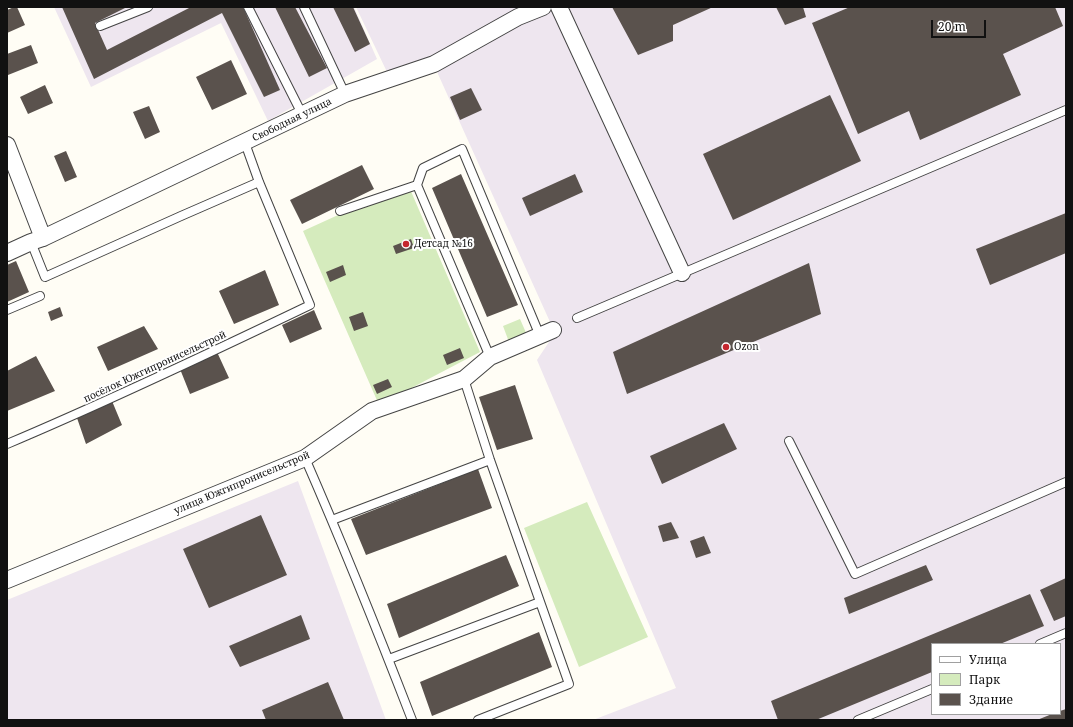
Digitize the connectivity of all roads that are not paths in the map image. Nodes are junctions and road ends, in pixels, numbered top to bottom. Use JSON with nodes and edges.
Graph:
{"nodes":[{"id":1,"x":148,"y":7,"type":"edge"},
{"id":2,"x":248,"y":7,"type":"edge"},
{"id":3,"x":304,"y":7,"type":"edge"},
{"id":4,"x":543,"y":7,"type":"edge"},
{"id":5,"x":559,"y":7,"type":"edge"},
{"id":6,"x":100,"y":26,"type":"dead end"},
{"id":7,"x":345,"y":94,"type":"junction"},
{"id":8,"x":1066,"y":110,"type":"edge"},
{"id":9,"x":302,"y":114,"type":"junction"},
{"id":10,"x":246,"y":143,"type":"junction"},
{"id":11,"x":7,"y":145,"type":"edge"},
{"id":12,"x":259,"y":182,"type":"junction"},
{"id":13,"x":417,"y":185,"type":"junction"},
{"id":14,"x":340,"y":211,"type":"dead end"},
{"id":15,"x":37,"y":240,"type":"junction"},
{"id":16,"x":7,"y":253,"type":"edge"},
{"id":17,"x":682,"y":273,"type":"junction"},
{"id":18,"x":40,"y":296,"type":"dead end"},
{"id":19,"x":7,"y":310,"type":"edge"},
{"id":20,"x":577,"y":318,"type":"dead end"},
{"id":21,"x":546,"y":333,"type":"joint"},
{"id":22,"x":490,"y":357,"type":"junction"},
{"id":23,"x":464,"y":379,"type":"junction"},
{"id":24,"x":789,"y":441,"type":"dead end"},
{"id":25,"x":7,"y":444,"type":"edge"},
{"id":26,"x":305,"y":458,"type":"junction"},
{"id":27,"x":490,"y":460,"type":"junction"},
{"id":28,"x":1066,"y":482,"type":"edge"},
{"id":29,"x":332,"y":520,"type":"junction"},
{"id":30,"x":7,"y":580,"type":"edge"},
{"id":31,"x":540,"y":602,"type":"junction"},
{"id":32,"x":1066,"y":633,"type":"edge"},
{"id":33,"x":1042,"y":643,"type":"edge"},
{"id":34,"x":389,"y":660,"type":"junction"},
{"id":35,"x":931,"y":689,"type":"edge"},
{"id":36,"x":412,"y":720,"type":"edge"},
{"id":37,"x":478,"y":720,"type":"edge"},
{"id":38,"x":858,"y":720,"type":"edge"}],
"edges":[{"from":1,"to":6,"type":"lane"},
{"from":2,"to":9,"type":"lane"},
{"from":3,"to":7,"type":"lane"},
{"from":4,"to":7,"type":"street","name":"Свободная улица"},
{"from":5,"to":17,"type":"street"},
{"from":7,"to":9,"type":"street","name":"Свободная улица"},
{"from":8,"to":17,"type":"lane"},
{"from":9,"to":10,"type":"street","name":"Свободная улица"},
{"from":10,"to":12,"type":"lane"},
{"from":10,"to":15,"type":"street","name":"Свободная улица"},
{"from":11,"to":15,"type":"street"},
{"from":12,"to":15,"type":"lane"},
{"from":12,"to":25,"type":"lane","name":"посёлок Южгипронисельстрой"},
{"from":13,"to":14,"type":"lane"},
{"from":13,"to":21,"type":"lane"},
{"from":13,"to":22,"type":"lane"},
{"from":15,"to":16,"type":"street","name":"Свободная улица"},
{"from":17,"to":20,"type":"lane"},
{"from":18,"to":19,"type":"lane"},
{"from":21,"to":22,"type":"street","name":"улица Южгипронисельстрой"},
{"from":22,"to":23,"type":"street","name":"улица Южгипронисельстрой"},
{"from":23,"to":26,"type":"street","name":"улица Южгипронисельстрой"},
{"from":23,"to":27,"type":"lane"},
{"from":24,"to":28,"type":"lane"},
{"from":26,"to":29,"type":"lane"},
{"from":26,"to":30,"type":"street","name":"улица Южгипронисельстрой"},
{"from":27,"to":29,"type":"lane"},
{"from":27,"to":31,"type":"lane"},
{"from":29,"to":34,"type":"lane"},
{"from":31,"to":34,"type":"lane"},
{"from":31,"to":37,"type":"lane"},
{"from":32,"to":33,"type":"lane"},
{"from":34,"to":36,"type":"lane"},
{"from":35,"to":38,"type":"lane"}]}
